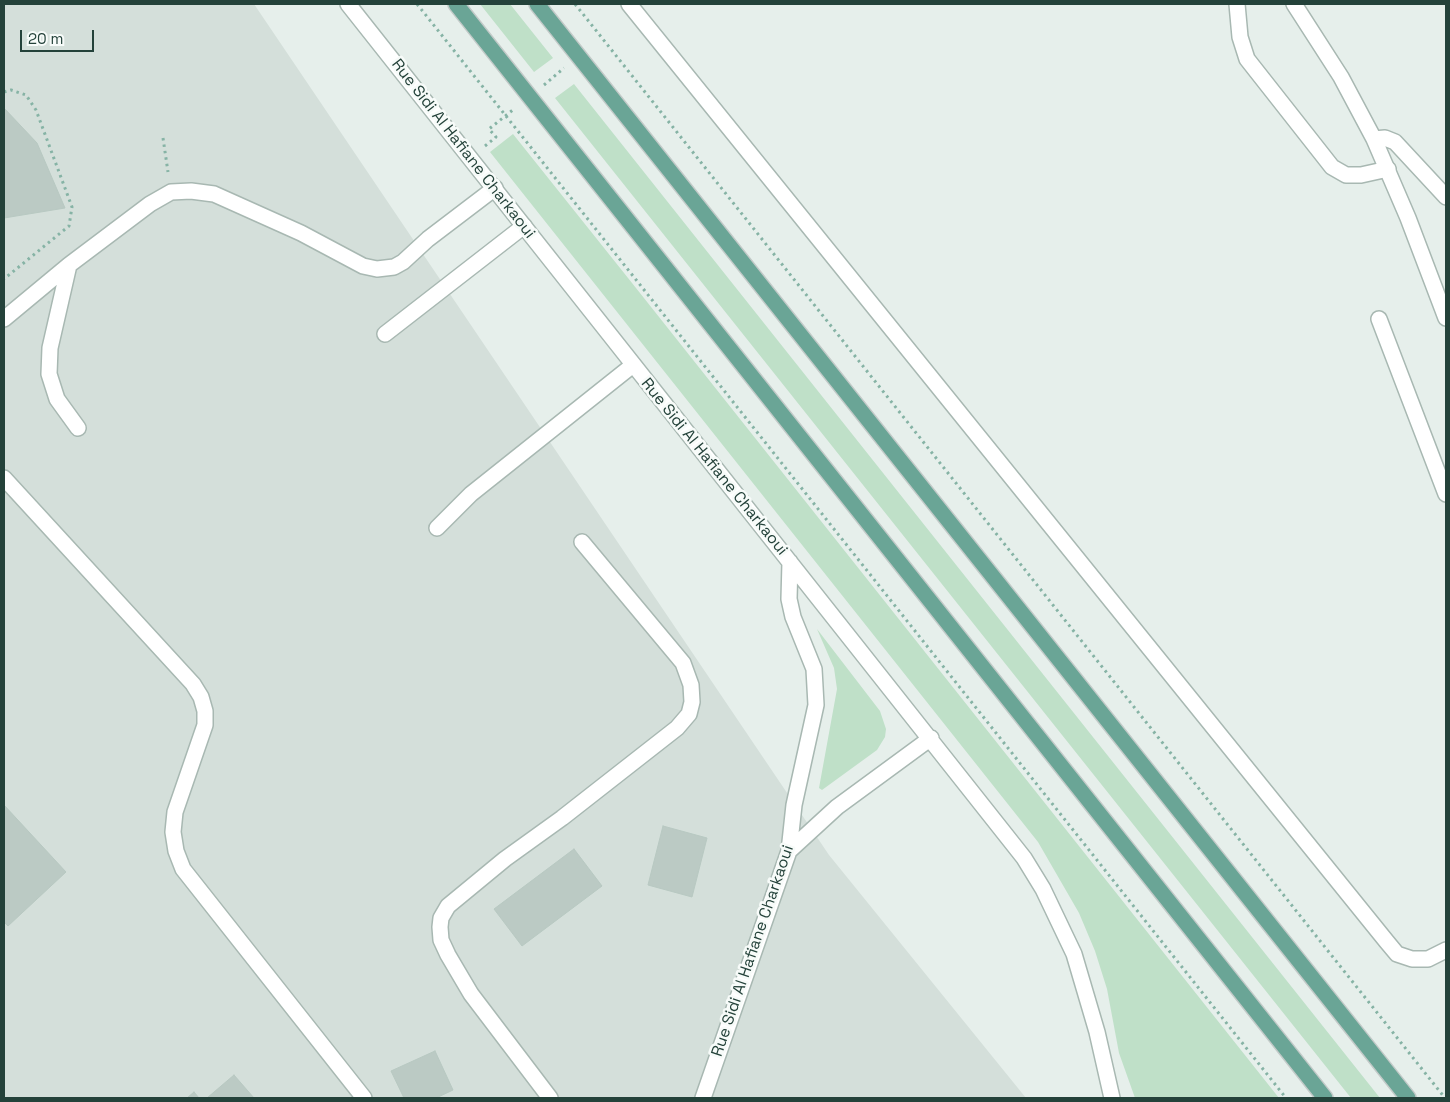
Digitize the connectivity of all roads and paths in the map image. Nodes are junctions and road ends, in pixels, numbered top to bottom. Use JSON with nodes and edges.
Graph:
{"nodes":[{"id":1,"x":348,"y":4,"type":"edge"},
{"id":2,"x":417,"y":4,"type":"edge"},
{"id":3,"x":456,"y":4,"type":"edge"},
{"id":4,"x":537,"y":4,"type":"edge"},
{"id":5,"x":575,"y":4,"type":"edge"},
{"id":6,"x":629,"y":4,"type":"edge"},
{"id":7,"x":1237,"y":4,"type":"edge"},
{"id":8,"x":1294,"y":4,"type":"edge"},
{"id":9,"x":4,"y":92,"type":"edge"},
{"id":10,"x":163,"y":138,"type":"dead end"},
{"id":11,"x":1374,"y":139,"type":"junction"},
{"id":12,"x":1388,"y":170,"type":"junction"},
{"id":13,"x":495,"y":188,"type":"junction"},
{"id":14,"x":171,"y":192,"type":"junction"},
{"id":15,"x":1446,"y":197,"type":"edge"},
{"id":16,"x":524,"y":226,"type":"junction"},
{"id":17,"x":69,"y":265,"type":"junction"},
{"id":18,"x":4,"y":279,"type":"edge"},
{"id":19,"x":1446,"y":318,"type":"edge"},
{"id":20,"x":4,"y":319,"type":"edge"},
{"id":21,"x":1379,"y":319,"type":"dead end"},
{"id":22,"x":385,"y":334,"type":"dead end"},
{"id":23,"x":633,"y":365,"type":"junction"},
{"id":24,"x":78,"y":428,"type":"dead end"},
{"id":25,"x":4,"y":478,"type":"edge"},
{"id":26,"x":1446,"y":494,"type":"edge"},
{"id":27,"x":437,"y":528,"type":"dead end"},
{"id":28,"x":582,"y":542,"type":"dead end"},
{"id":29,"x":790,"y":562,"type":"junction"},
{"id":30,"x":931,"y":738,"type":"junction"},
{"id":31,"x":790,"y":851,"type":"junction"},
{"id":32,"x":1446,"y":950,"type":"edge"},
{"id":33,"x":364,"y":1098,"type":"edge"},
{"id":34,"x":550,"y":1098,"type":"edge"},
{"id":35,"x":703,"y":1098,"type":"edge"},
{"id":36,"x":1112,"y":1098,"type":"edge"},
{"id":37,"x":1286,"y":1098,"type":"edge"},
{"id":38,"x":1325,"y":1098,"type":"edge"},
{"id":39,"x":1408,"y":1098,"type":"edge"},
{"id":40,"x":1445,"y":1098,"type":"edge"}],
"edges":[{"from":1,"to":13,"type":"street","name":"Rue Sidi Al Hafiane Charkaoui"},
{"from":2,"to":37,"type":"path"},
{"from":3,"to":38,"type":"main road"},
{"from":4,"to":39,"type":"main road"},
{"from":5,"to":40,"type":"path"},
{"from":6,"to":32,"type":"street"},
{"from":7,"to":12,"type":"street"},
{"from":8,"to":11,"type":"street"},
{"from":9,"to":18,"type":"path"},
{"from":10,"to":14,"type":"path"},
{"from":11,"to":12,"type":"street"},
{"from":11,"to":15,"type":"street"},
{"from":12,"to":19,"type":"street"},
{"from":13,"to":14,"type":"street"},
{"from":13,"to":16,"type":"street","name":"Rue Sidi Al Hafiane Charkaoui"},
{"from":14,"to":17,"type":"street"},
{"from":16,"to":22,"type":"street"},
{"from":16,"to":23,"type":"street","name":"Rue Sidi Al Hafiane Charkaoui"},
{"from":17,"to":20,"type":"street"},
{"from":17,"to":24,"type":"street"},
{"from":21,"to":26,"type":"street"},
{"from":23,"to":27,"type":"street"},
{"from":23,"to":29,"type":"street","name":"Rue Sidi Al Hafiane Charkaoui"},
{"from":25,"to":33,"type":"street"},
{"from":28,"to":34,"type":"street"},
{"from":29,"to":30,"type":"street"},
{"from":29,"to":31,"type":"street","name":"Rue Sidi Al Hafiane Charkaoui"},
{"from":30,"to":31,"type":"street"},
{"from":30,"to":36,"type":"street"},
{"from":31,"to":35,"type":"street","name":"Rue Sidi Al Hafiane Charkaoui"}]}
